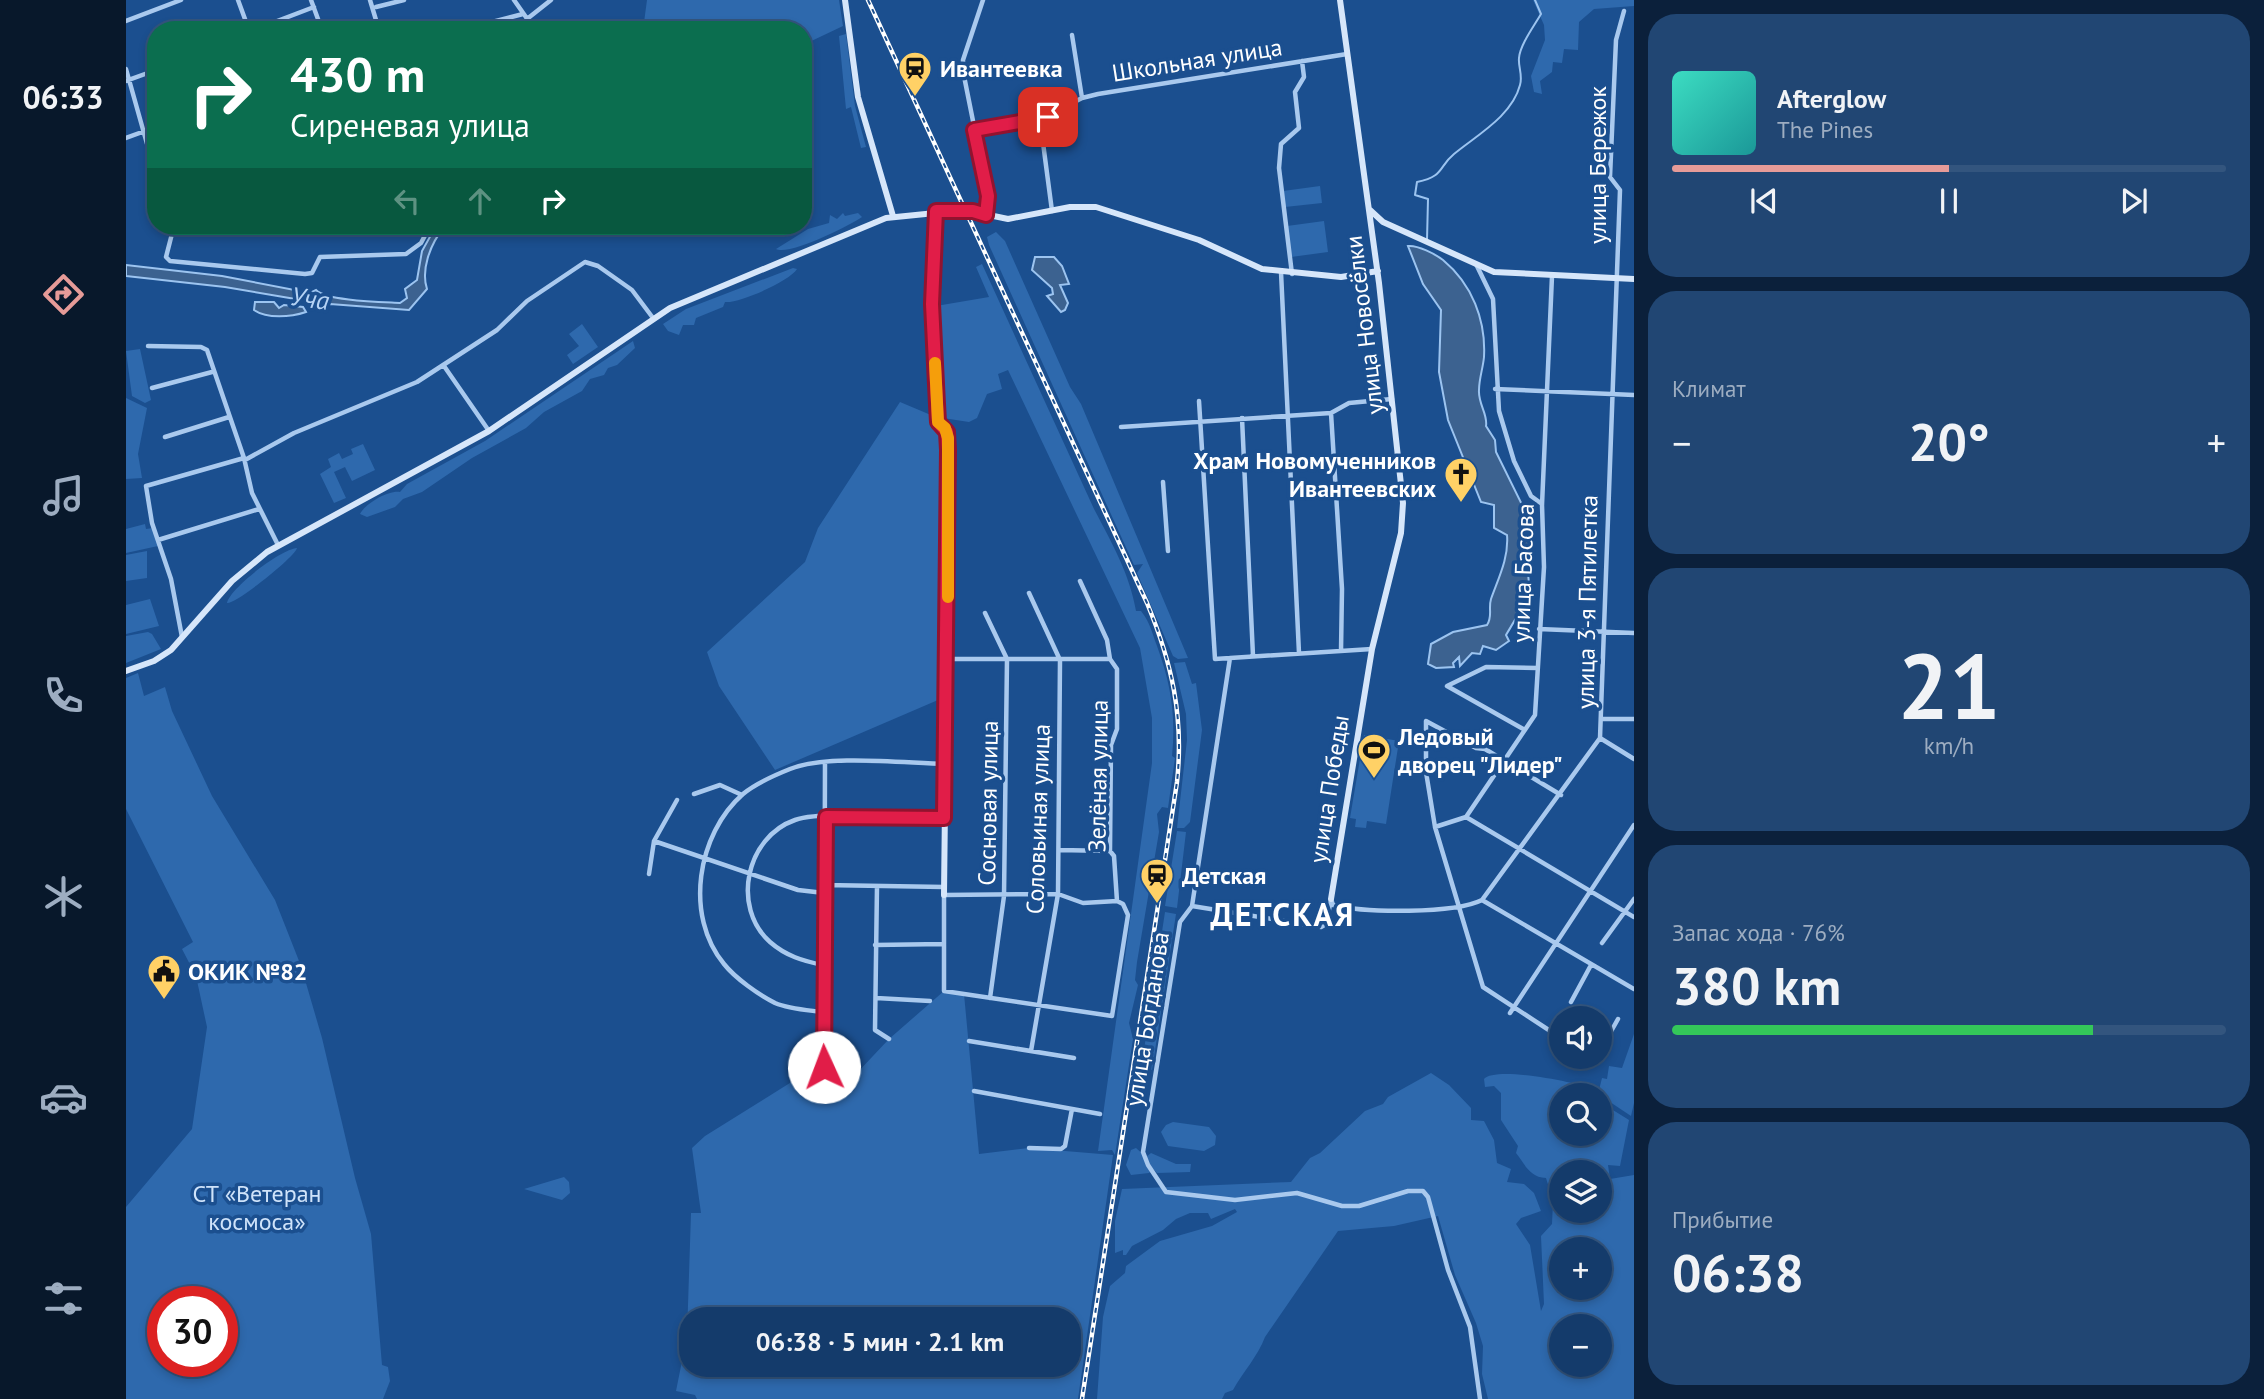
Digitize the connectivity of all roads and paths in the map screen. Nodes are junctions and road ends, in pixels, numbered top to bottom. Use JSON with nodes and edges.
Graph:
{"nodes":[{"id":1,"x":181,"y":0,"type":"edge"},
{"id":2,"x":239,"y":0,"type":"edge"},
{"id":3,"x":312,"y":0,"type":"edge"},
{"id":4,"x":370,"y":0,"type":"edge"},
{"id":5,"x":404,"y":0,"type":"edge"},
{"id":6,"x":514,"y":0,"type":"edge"},
{"id":7,"x":551,"y":0,"type":"edge"},
{"id":8,"x":845,"y":0,"type":"edge"},
{"id":9,"x":984,"y":0,"type":"edge"},
{"id":10,"x":1340,"y":0,"type":"edge"},
{"id":11,"x":314,"y":7,"type":"junction"},
{"id":12,"x":376,"y":8,"type":"dead end"},
{"id":13,"x":1624,"y":11,"type":"dead end"},
{"id":14,"x":523,"y":14,"type":"junction"},
{"id":15,"x":527,"y":20,"type":"joint"},
{"id":16,"x":247,"y":21,"type":"edge"},
{"id":17,"x":276,"y":21,"type":"edge"},
{"id":18,"x":319,"y":21,"type":"edge"},
{"id":19,"x":376,"y":21,"type":"edge"},
{"id":20,"x":496,"y":21,"type":"edge"},
{"id":21,"x":126,"y":22,"type":"edge"},
{"id":22,"x":1072,"y":36,"type":"dead end"},
{"id":23,"x":1347,"y":54,"type":"junction"},
{"id":24,"x":1302,"y":61,"type":"junction"},
{"id":25,"x":126,"y":69,"type":"edge"},
{"id":26,"x":147,"y":74,"type":"edge"},
{"id":27,"x":128,"y":81,"type":"edge"},
{"id":28,"x":1082,"y":99,"type":"junction"},
{"id":29,"x":1040,"y":120,"type":"junction"},
{"id":30,"x":147,"y":130,"type":"edge"},
{"id":31,"x":974,"y":130,"type":"junction"},
{"id":32,"x":144,"y":131,"type":"junction"},
{"id":33,"x":126,"y":138,"type":"edge"},
{"id":34,"x":147,"y":141,"type":"edge"},
{"id":35,"x":888,"y":199,"type":"junction"},
{"id":36,"x":1369,"y":209,"type":"junction"},
{"id":37,"x":936,"y":211,"type":"junction"},
{"id":38,"x":1052,"y":211,"type":"junction"},
{"id":39,"x":907,"y":214,"type":"junction"},
{"id":40,"x":986,"y":215,"type":"junction"},
{"id":41,"x":893,"y":216,"type":"junction"},
{"id":42,"x":878,"y":220,"type":"junction"},
{"id":43,"x":1383,"y":222,"type":"junction"},
{"id":44,"x":1371,"y":225,"type":"junction"},
{"id":45,"x":172,"y":235,"type":"edge"},
{"id":46,"x":425,"y":235,"type":"edge"},
{"id":47,"x":1476,"y":264,"type":"junction"},
{"id":48,"x":1378,"y":271,"type":"junction"},
{"id":49,"x":1281,"y":272,"type":"junction"},
{"id":50,"x":1292,"y":274,"type":"junction"},
{"id":51,"x":1552,"y":276,"type":"junction"},
{"id":52,"x":1614,"y":279,"type":"junction"},
{"id":53,"x":1634,"y":279,"type":"edge"},
{"id":54,"x":653,"y":318,"type":"junction"},
{"id":55,"x":148,"y":346,"type":"dead end"},
{"id":56,"x":444,"y":366,"type":"junction"},
{"id":57,"x":212,"y":372,"type":"junction"},
{"id":58,"x":152,"y":388,"type":"dead end"},
{"id":59,"x":1495,"y":390,"type":"junction"},
{"id":60,"x":1547,"y":392,"type":"junction"},
{"id":61,"x":1610,"y":394,"type":"junction"},
{"id":62,"x":1634,"y":395,"type":"edge"},
{"id":63,"x":1393,"y":399,"type":"junction"},
{"id":64,"x":1199,"y":401,"type":"dead end"},
{"id":65,"x":1331,"y":413,"type":"junction"},
{"id":66,"x":1287,"y":415,"type":"junction"},
{"id":67,"x":229,"y":417,"type":"junction"},
{"id":68,"x":1242,"y":418,"type":"junction"},
{"id":69,"x":1200,"y":420,"type":"junction"},
{"id":70,"x":1121,"y":427,"type":"dead end"},
{"id":71,"x":489,"y":431,"type":"junction"},
{"id":72,"x":164,"y":437,"type":"dead end"},
{"id":73,"x":244,"y":459,"type":"junction"},
{"id":74,"x":1163,"y":482,"type":"dead end"},
{"id":75,"x":1542,"y":505,"type":"junction"},
{"id":76,"x":259,"y":509,"type":"junction"},
{"id":77,"x":158,"y":540,"type":"junction"},
{"id":78,"x":278,"y":545,"type":"junction"},
{"id":79,"x":1168,"y":551,"type":"dead end"},
{"id":80,"x":1080,"y":581,"type":"dead end"},
{"id":81,"x":1029,"y":593,"type":"dead end"},
{"id":82,"x":985,"y":613,"type":"dead end"},
{"id":83,"x":1539,"y":629,"type":"junction"},
{"id":84,"x":1603,"y":632,"type":"junction"},
{"id":85,"x":1634,"y":633,"type":"edge"},
{"id":86,"x":183,"y":638,"type":"junction"},
{"id":87,"x":1371,"y":649,"type":"junction"},
{"id":88,"x":1341,"y":651,"type":"junction"},
{"id":89,"x":1299,"y":653,"type":"junction"},
{"id":90,"x":1253,"y":656,"type":"junction"},
{"id":91,"x":1230,"y":658,"type":"junction"},
{"id":92,"x":947,"y":659,"type":"junction"},
{"id":93,"x":1007,"y":659,"type":"junction"},
{"id":94,"x":1110,"y":659,"type":"junction"},
{"id":95,"x":1060,"y":660,"type":"junction"},
{"id":96,"x":1537,"y":668,"type":"junction"},
{"id":97,"x":126,"y":671,"type":"edge"},
{"id":98,"x":1602,"y":719,"type":"junction"},
{"id":99,"x":1634,"y":719,"type":"edge"},
{"id":100,"x":1525,"y":730,"type":"junction"},
{"id":101,"x":1600,"y":738,"type":"junction"},
{"id":102,"x":1634,"y":759,"type":"edge"},
{"id":103,"x":1503,"y":760,"type":"junction"},
{"id":104,"x":825,"y":762,"type":"junction"},
{"id":105,"x":945,"y":764,"type":"junction"},
{"id":106,"x":694,"y":794,"type":"dead end"},
{"id":107,"x":743,"y":795,"type":"junction"},
{"id":108,"x":1561,"y":795,"type":"junction"},
{"id":109,"x":677,"y":800,"type":"dead end"},
{"id":110,"x":826,"y":817,"type":"junction"},
{"id":111,"x":1466,"y":817,"type":"junction"},
{"id":112,"x":944,"y":818,"type":"junction"},
{"id":113,"x":1634,"y":825,"type":"edge"},
{"id":114,"x":1435,"y":827,"type":"junction"},
{"id":115,"x":654,"y":841,"type":"junction"},
{"id":116,"x":1059,"y":850,"type":"junction"},
{"id":117,"x":1520,"y":850,"type":"junction"},
{"id":118,"x":1110,"y":851,"type":"junction"},
{"id":119,"x":704,"y":856,"type":"junction"},
{"id":120,"x":749,"y":873,"type":"junction"},
{"id":121,"x":649,"y":874,"type":"dead end"},
{"id":122,"x":824,"y":885,"type":"junction"},
{"id":123,"x":877,"y":886,"type":"junction"},
{"id":124,"x":944,"y":891,"type":"junction"},
{"id":125,"x":1590,"y":891,"type":"junction"},
{"id":126,"x":824,"y":893,"type":"junction"},
{"id":127,"x":1058,"y":894,"type":"junction"},
{"id":128,"x":1004,"y":896,"type":"junction"},
{"id":129,"x":1331,"y":899,"type":"junction"},
{"id":130,"x":1634,"y":899,"type":"edge"},
{"id":131,"x":1482,"y":900,"type":"junction"},
{"id":132,"x":1117,"y":901,"type":"junction"},
{"id":133,"x":1192,"y":906,"type":"junction"},
{"id":134,"x":1459,"y":907,"type":"junction"},
{"id":135,"x":1623,"y":910,"type":"junction"},
{"id":136,"x":1634,"y":917,"type":"edge"},
{"id":137,"x":1602,"y":943,"type":"dead end"},
{"id":138,"x":944,"y":944,"type":"junction"},
{"id":139,"x":1554,"y":944,"type":"junction"},
{"id":140,"x":875,"y":945,"type":"junction"},
{"id":141,"x":823,"y":965,"type":"junction"},
{"id":142,"x":1591,"y":965,"type":"junction"},
{"id":143,"x":1634,"y":989,"type":"edge"},
{"id":144,"x":876,"y":998,"type":"junction"},
{"id":145,"x":990,"y":998,"type":"junction"},
{"id":146,"x":930,"y":1002,"type":"dead end"},
{"id":147,"x":1571,"y":1003,"type":"dead end"},
{"id":148,"x":1040,"y":1005,"type":"junction"},
{"id":149,"x":1511,"y":1011,"type":"junction"},
{"id":150,"x":822,"y":1013,"type":"junction"},
{"id":151,"x":1618,"y":1019,"type":"dead end"},
{"id":152,"x":1612,"y":1030,"type":"edge"},
{"id":153,"x":1549,"y":1032,"type":"edge"},
{"id":154,"x":889,"y":1039,"type":"dead end"},
{"id":155,"x":969,"y":1041,"type":"dead end"},
{"id":156,"x":1031,"y":1051,"type":"junction"},
{"id":157,"x":1074,"y":1058,"type":"dead end"},
{"id":158,"x":824,"y":1067,"type":"dead end"},
{"id":159,"x":974,"y":1091,"type":"dead end"},
{"id":160,"x":1072,"y":1109,"type":"junction"},
{"id":161,"x":1100,"y":1114,"type":"dead end"},
{"id":162,"x":1029,"y":1148,"type":"dead end"},
{"id":163,"x":1480,"y":1399,"type":"edge"}],
"edges":[{"from":1,"to":21,"type":"street"},
{"from":2,"to":16,"type":"street"},
{"from":3,"to":11,"type":"street"},
{"from":4,"to":19,"type":"street"},
{"from":5,"to":12,"type":"street"},
{"from":6,"to":14,"type":"street"},
{"from":7,"to":15,"type":"street"},
{"from":8,"to":35,"type":"street"},
{"from":9,"to":31,"type":"street"},
{"from":10,"to":23,"type":"street","name":"улица Новосёлки"},
{"from":11,"to":17,"type":"street"},
{"from":11,"to":18,"type":"street"},
{"from":13,"to":52,"type":"street","name":"улица Бережок"},
{"from":14,"to":15,"type":"street"},
{"from":14,"to":20,"type":"street"},
{"from":22,"to":28,"type":"street"},
{"from":23,"to":24,"type":"street","name":"Школьная улица"},
{"from":23,"to":36,"type":"street","name":"улица Новосёлки"},
{"from":24,"to":28,"type":"street","name":"Школьная улица"},
{"from":24,"to":50,"type":"street"},
{"from":25,"to":27,"type":"street"},
{"from":26,"to":27,"type":"street"},
{"from":27,"to":32,"type":"street"},
{"from":28,"to":29,"type":"street","name":"Школьная улица"},
{"from":29,"to":31,"type":"street","name":"Школьная улица"},
{"from":29,"to":38,"type":"street"},
{"from":30,"to":32,"type":"street"},
{"from":31,"to":40,"type":"street"},
{"from":32,"to":33,"type":"street"},
{"from":32,"to":34,"type":"street"},
{"from":35,"to":39,"type":"street"},
{"from":35,"to":41,"type":"street"},
{"from":35,"to":42,"type":"street"},
{"from":36,"to":43,"type":"street"},
{"from":36,"to":44,"type":"street","name":"улица Новосёлки"},
{"from":37,"to":39,"type":"street"},
{"from":37,"to":40,"type":"street"},
{"from":37,"to":92,"type":"street"},
{"from":38,"to":40,"type":"street"},
{"from":38,"to":49,"type":"street"},
{"from":39,"to":41,"type":"street"},
{"from":41,"to":42,"type":"street"},
{"from":42,"to":54,"type":"street"},
{"from":43,"to":44,"type":"street"},
{"from":43,"to":47,"type":"street"},
{"from":44,"to":48,"type":"street","name":"улица Новосёлки"},
{"from":45,"to":46,"type":"street"},
{"from":47,"to":51,"type":"street"},
{"from":47,"to":59,"type":"street"},
{"from":48,"to":50,"type":"street"},
{"from":48,"to":63,"type":"street","name":"улица Новосёлки"},
{"from":49,"to":50,"type":"street"},
{"from":49,"to":66,"type":"street"},
{"from":51,"to":52,"type":"street"},
{"from":51,"to":60,"type":"street","name":"улица Басова"},
{"from":52,"to":53,"type":"street"},
{"from":52,"to":61,"type":"street","name":"улица 3-я Пятилетка"},
{"from":54,"to":56,"type":"street"},
{"from":54,"to":71,"type":"street"},
{"from":55,"to":57,"type":"street"},
{"from":56,"to":71,"type":"street"},
{"from":56,"to":73,"type":"street"},
{"from":57,"to":58,"type":"street"},
{"from":57,"to":67,"type":"street"},
{"from":59,"to":60,"type":"street"},
{"from":59,"to":75,"type":"street"},
{"from":60,"to":61,"type":"street"},
{"from":60,"to":75,"type":"street","name":"улица Басова"},
{"from":61,"to":62,"type":"street"},
{"from":61,"to":84,"type":"street","name":"улица 3-я Пятилетка"},
{"from":63,"to":65,"type":"street"},
{"from":63,"to":87,"type":"street","name":"улица Новосёлки"},
{"from":64,"to":69,"type":"street"},
{"from":65,"to":66,"type":"street"},
{"from":65,"to":88,"type":"street"},
{"from":66,"to":68,"type":"street"},
{"from":66,"to":89,"type":"street"},
{"from":67,"to":72,"type":"street"},
{"from":67,"to":73,"type":"street"},
{"from":68,"to":69,"type":"street"},
{"from":68,"to":90,"type":"street"},
{"from":69,"to":70,"type":"street"},
{"from":69,"to":91,"type":"street"},
{"from":71,"to":78,"type":"street"},
{"from":73,"to":76,"type":"street"},
{"from":73,"to":77,"type":"street"},
{"from":74,"to":79,"type":"street"},
{"from":75,"to":83,"type":"street","name":"улица Басова"},
{"from":76,"to":77,"type":"street"},
{"from":76,"to":78,"type":"street"},
{"from":77,"to":86,"type":"street"},
{"from":78,"to":86,"type":"street"},
{"from":80,"to":94,"type":"street","name":"Зелёная улица"},
{"from":81,"to":95,"type":"street","name":"Соловьиная улица"},
{"from":82,"to":93,"type":"street","name":"Сосновая улица"},
{"from":83,"to":84,"type":"street"},
{"from":83,"to":96,"type":"street","name":"улица Басова"},
{"from":84,"to":85,"type":"street"},
{"from":84,"to":98,"type":"street","name":"улица 3-я Пятилетка"},
{"from":86,"to":97,"type":"street"},
{"from":87,"to":88,"type":"street"},
{"from":87,"to":129,"type":"street","name":"улица Победы"},
{"from":88,"to":89,"type":"street"},
{"from":89,"to":90,"type":"street"},
{"from":90,"to":91,"type":"street"},
{"from":91,"to":133,"type":"street","name":"улица Богданова"},
{"from":92,"to":93,"type":"street"},
{"from":92,"to":105,"type":"street"},
{"from":93,"to":95,"type":"street"},
{"from":93,"to":128,"type":"street","name":"Сосновая улица"},
{"from":94,"to":95,"type":"street"},
{"from":94,"to":118,"type":"street","name":"Зелёная улица"},
{"from":95,"to":116,"type":"street","name":"Соловьиная улица"},
{"from":96,"to":100,"type":"street","name":"улица Басова"},
{"from":96,"to":100,"type":"street"},
{"from":98,"to":99,"type":"street"},
{"from":98,"to":101,"type":"street","name":"улица 3-я Пятилетка"},
{"from":100,"to":103,"type":"street","name":"улица Басова"},
{"from":101,"to":102,"type":"street"},
{"from":101,"to":108,"type":"street","name":"улица 3-я Пятилетка"},
{"from":103,"to":108,"type":"street"},
{"from":103,"to":111,"type":"street","name":"улица Басова"},
{"from":103,"to":114,"type":"street"},
{"from":104,"to":105,"type":"street"},
{"from":104,"to":107,"type":"street"},
{"from":104,"to":110,"type":"street"},
{"from":105,"to":112,"type":"street"},
{"from":106,"to":107,"type":"street"},
{"from":107,"to":119,"type":"street"},
{"from":108,"to":117,"type":"street","name":"улица 3-я Пятилетка"},
{"from":109,"to":115,"type":"street"},
{"from":110,"to":112,"type":"street"},
{"from":110,"to":120,"type":"street"},
{"from":110,"to":122,"type":"street"},
{"from":111,"to":114,"type":"street"},
{"from":111,"to":117,"type":"street"},
{"from":112,"to":124,"type":"street"},
{"from":113,"to":125,"type":"street"},
{"from":114,"to":134,"type":"street"},
{"from":115,"to":119,"type":"street"},
{"from":115,"to":121,"type":"street"},
{"from":116,"to":118,"type":"street"},
{"from":116,"to":127,"type":"street","name":"Соловьиная улица"},
{"from":117,"to":125,"type":"street"},
{"from":117,"to":131,"type":"street","name":"улица 3-я Пятилетка"},
{"from":118,"to":132,"type":"street","name":"Зелёная улица"},
{"from":119,"to":120,"type":"street"},
{"from":119,"to":150,"type":"street"},
{"from":120,"to":126,"type":"street"},
{"from":120,"to":141,"type":"street"},
{"from":122,"to":123,"type":"street"},
{"from":122,"to":126,"type":"street"},
{"from":123,"to":124,"type":"street"},
{"from":123,"to":140,"type":"street"},
{"from":124,"to":128,"type":"street"},
{"from":124,"to":138,"type":"street"},
{"from":125,"to":135,"type":"street"},
{"from":125,"to":139,"type":"street"},
{"from":126,"to":141,"type":"street"},
{"from":127,"to":128,"type":"street"},
{"from":127,"to":132,"type":"street"},
{"from":127,"to":148,"type":"street","name":"Соловьиная улица"},
{"from":128,"to":145,"type":"street","name":"Сосновая улица"},
{"from":129,"to":133,"type":"street","name":"улица Победы"},
{"from":129,"to":134,"type":"street"},
{"from":130,"to":135,"type":"street"},
{"from":131,"to":134,"type":"street"},
{"from":131,"to":139,"type":"street"},
{"from":132,"to":148,"type":"street","name":"Зелёная улица"},
{"from":133,"to":163,"type":"street","name":"улица Богданова"},
{"from":134,"to":149,"type":"street"},
{"from":135,"to":136,"type":"street"},
{"from":135,"to":137,"type":"street"},
{"from":138,"to":140,"type":"street"},
{"from":138,"to":145,"type":"street"},
{"from":139,"to":142,"type":"street"},
{"from":139,"to":149,"type":"street"},
{"from":140,"to":144,"type":"street"},
{"from":141,"to":150,"type":"street"},
{"from":142,"to":143,"type":"street"},
{"from":142,"to":147,"type":"street"},
{"from":144,"to":146,"type":"street"},
{"from":144,"to":154,"type":"street"},
{"from":145,"to":148,"type":"street"},
{"from":148,"to":156,"type":"street","name":"Соловьиная улица"},
{"from":149,"to":153,"type":"street"},
{"from":150,"to":158,"type":"street"},
{"from":151,"to":152,"type":"street"},
{"from":155,"to":156,"type":"street"},
{"from":156,"to":157,"type":"street"},
{"from":159,"to":160,"type":"street"},
{"from":160,"to":161,"type":"street"},
{"from":160,"to":162,"type":"street"}]}
